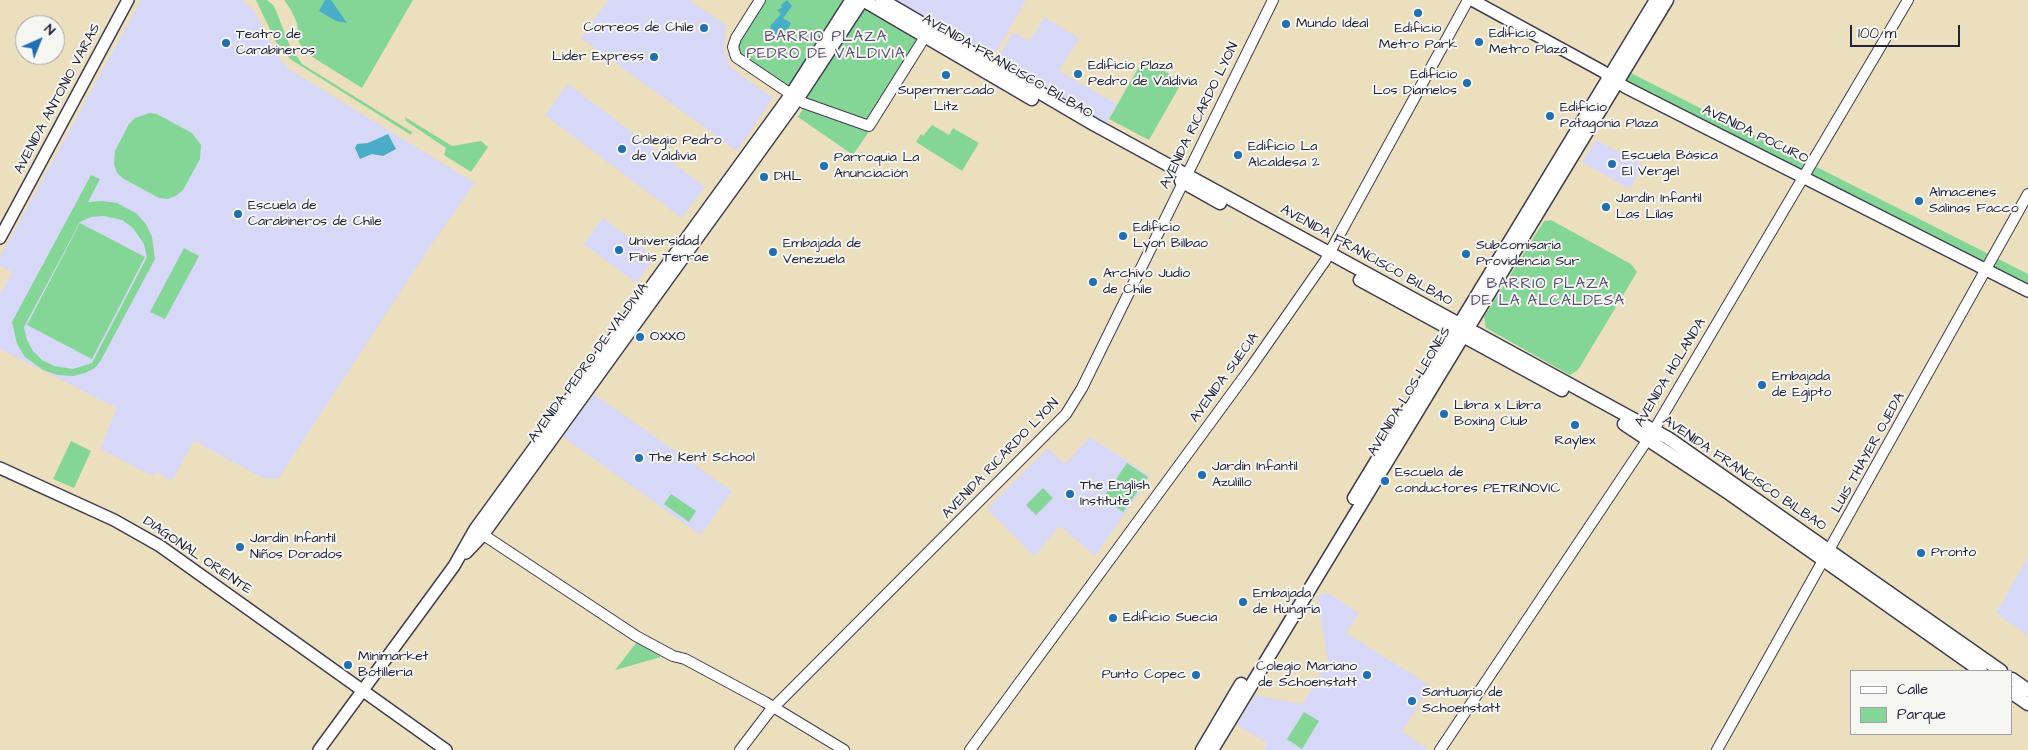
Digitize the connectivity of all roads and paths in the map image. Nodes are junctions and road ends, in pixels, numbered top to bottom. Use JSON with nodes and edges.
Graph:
{"nodes":[{"id":1,"x":128,"y":0,"type":"edge"},
{"id":2,"x":760,"y":0,"type":"edge"},
{"id":3,"x":851,"y":0,"type":"edge"},
{"id":4,"x":863,"y":0,"type":"edge"},
{"id":5,"x":882,"y":0,"type":"edge"},
{"id":6,"x":1274,"y":0,"type":"edge"},
{"id":7,"x":1468,"y":0,"type":"edge"},
{"id":8,"x":1472,"y":0,"type":"edge"},
{"id":9,"x":1656,"y":0,"type":"edge"},
{"id":10,"x":1667,"y":0,"type":"edge"},
{"id":11,"x":1908,"y":0,"type":"edge"},
{"id":12,"x":928,"y":33,"type":"junction"},
{"id":13,"x":1614,"y":79,"type":"junction"},
{"id":14,"x":795,"y":96,"type":"junction"},
{"id":15,"x":1804,"y":176,"type":"junction"},
{"id":16,"x":1184,"y":179,"type":"junction"},
{"id":17,"x":2028,"y":194,"type":"edge"},
{"id":18,"x":0,"y":238,"type":"edge"},
{"id":19,"x":1327,"y":257,"type":"junction"},
{"id":20,"x":1987,"y":270,"type":"junction"},
{"id":21,"x":2028,"y":291,"type":"edge"},
{"id":22,"x":1460,"y":330,"type":"junction"},
{"id":23,"x":1651,"y":434,"type":"junction"},
{"id":24,"x":0,"y":468,"type":"edge"},
{"id":25,"x":479,"y":532,"type":"junction"},
{"id":26,"x":1827,"y":556,"type":"junction"},
{"id":27,"x":1980,"y":670,"type":"edge"},
{"id":28,"x":1998,"y":670,"type":"edge"},
{"id":29,"x":2013,"y":680,"type":"edge"},
{"id":30,"x":2028,"y":690,"type":"edge"},
{"id":31,"x":362,"y":692,"type":"junction"},
{"id":32,"x":2013,"y":694,"type":"edge"},
{"id":33,"x":2028,"y":704,"type":"edge"},
{"id":34,"x":774,"y":707,"type":"junction"},
{"id":35,"x":320,"y":750,"type":"edge"},
{"id":36,"x":446,"y":750,"type":"edge"},
{"id":37,"x":740,"y":750,"type":"edge"},
{"id":38,"x":844,"y":750,"type":"edge"},
{"id":39,"x":970,"y":750,"type":"edge"},
{"id":40,"x":1202,"y":750,"type":"edge"},
{"id":41,"x":1212,"y":750,"type":"edge"},
{"id":42,"x":1440,"y":750,"type":"edge"},
{"id":43,"x":1717,"y":750,"type":"edge"}],
"edges":[{"from":1,"to":18,"type":"main road","name":"AVENIDA ANTONIO VARAS"},
{"from":2,"to":14,"type":"street"},
{"from":3,"to":14,"type":"main road","name":"AVENIDA PEDRO DE VALDIVIA"},
{"from":4,"to":12,"type":"main road","name":"AVENIDA FRANCISCO BILBAO"},
{"from":4,"to":14,"type":"main road","name":"AVENIDA PEDRO DE VALDIVIA"},
{"from":5,"to":12,"type":"main road","name":"AVENIDA FRANCISCO BILBAO"},
{"from":6,"to":16,"type":"street","name":"AVENIDA RICARDO LYON"},
{"from":7,"to":19,"type":"street","name":"AVENIDA SUECIA"},
{"from":8,"to":13,"type":"main road","name":"AVENIDA POCURO"},
{"from":9,"to":13,"type":"main road","name":"AVENIDA LOS LEONES"},
{"from":10,"to":13,"type":"main road","name":"AVENIDA LOS LEONES"},
{"from":11,"to":15,"type":"street","name":"AVENIDA HOLANDA"},
{"from":12,"to":14,"type":"street"},
{"from":12,"to":16,"type":"main road","name":"AVENIDA FRANCISCO BILBAO"},
{"from":13,"to":15,"type":"main road","name":"AVENIDA POCURO"},
{"from":13,"to":22,"type":"main road","name":"AVENIDA LOS LEONES"},
{"from":14,"to":25,"type":"main road","name":"AVENIDA PEDRO DE VALDIVIA"},
{"from":15,"to":20,"type":"main road","name":"AVENIDA POCURO"},
{"from":15,"to":23,"type":"street","name":"AVENIDA HOLANDA"},
{"from":16,"to":19,"type":"main road","name":"AVENIDA FRANCISCO BILBAO"},
{"from":16,"to":34,"type":"street","name":"AVENIDA RICARDO LYON"},
{"from":17,"to":20,"type":"street","name":"LUIS THAYER OJEDA"},
{"from":19,"to":22,"type":"main road","name":"AVENIDA FRANCISCO BILBAO"},
{"from":19,"to":39,"type":"street","name":"AVENIDA SUECIA"},
{"from":20,"to":21,"type":"main road","name":"AVENIDA POCURO"},
{"from":20,"to":26,"type":"street","name":"LUIS THAYER OJEDA"},
{"from":22,"to":23,"type":"main road","name":"AVENIDA FRANCISCO BILBAO"},
{"from":22,"to":40,"type":"main road","name":"AVENIDA LOS LEONES"},
{"from":22,"to":41,"type":"main road","name":"AVENIDA LOS LEONES"},
{"from":23,"to":26,"type":"main road","name":"AVENIDA FRANCISCO BILBAO"},
{"from":23,"to":42,"type":"street","name":"AVENIDA HOLANDA"},
{"from":24,"to":31,"type":"main road","name":"DIAGONAL ORIENTE"},
{"from":25,"to":31,"type":"main road","name":"AVENIDA PEDRO DE VALDIVIA"},
{"from":25,"to":34,"type":"street"},
{"from":26,"to":27,"type":"main road","name":"AVENIDA FRANCISCO BILBAO"},
{"from":26,"to":28,"type":"main road","name":"AVENIDA FRANCISCO BILBAO"},
{"from":26,"to":43,"type":"street","name":"LUIS THAYER OJEDA"},
{"from":29,"to":30,"type":"main road"},
{"from":31,"to":35,"type":"main road","name":"AVENIDA PEDRO DE VALDIVIA"},
{"from":31,"to":36,"type":"main road","name":"DIAGONAL ORIENTE"},
{"from":32,"to":33,"type":"main road"},
{"from":34,"to":37,"type":"street","name":"AVENIDA RICARDO LYON"},
{"from":34,"to":38,"type":"street"}]}
